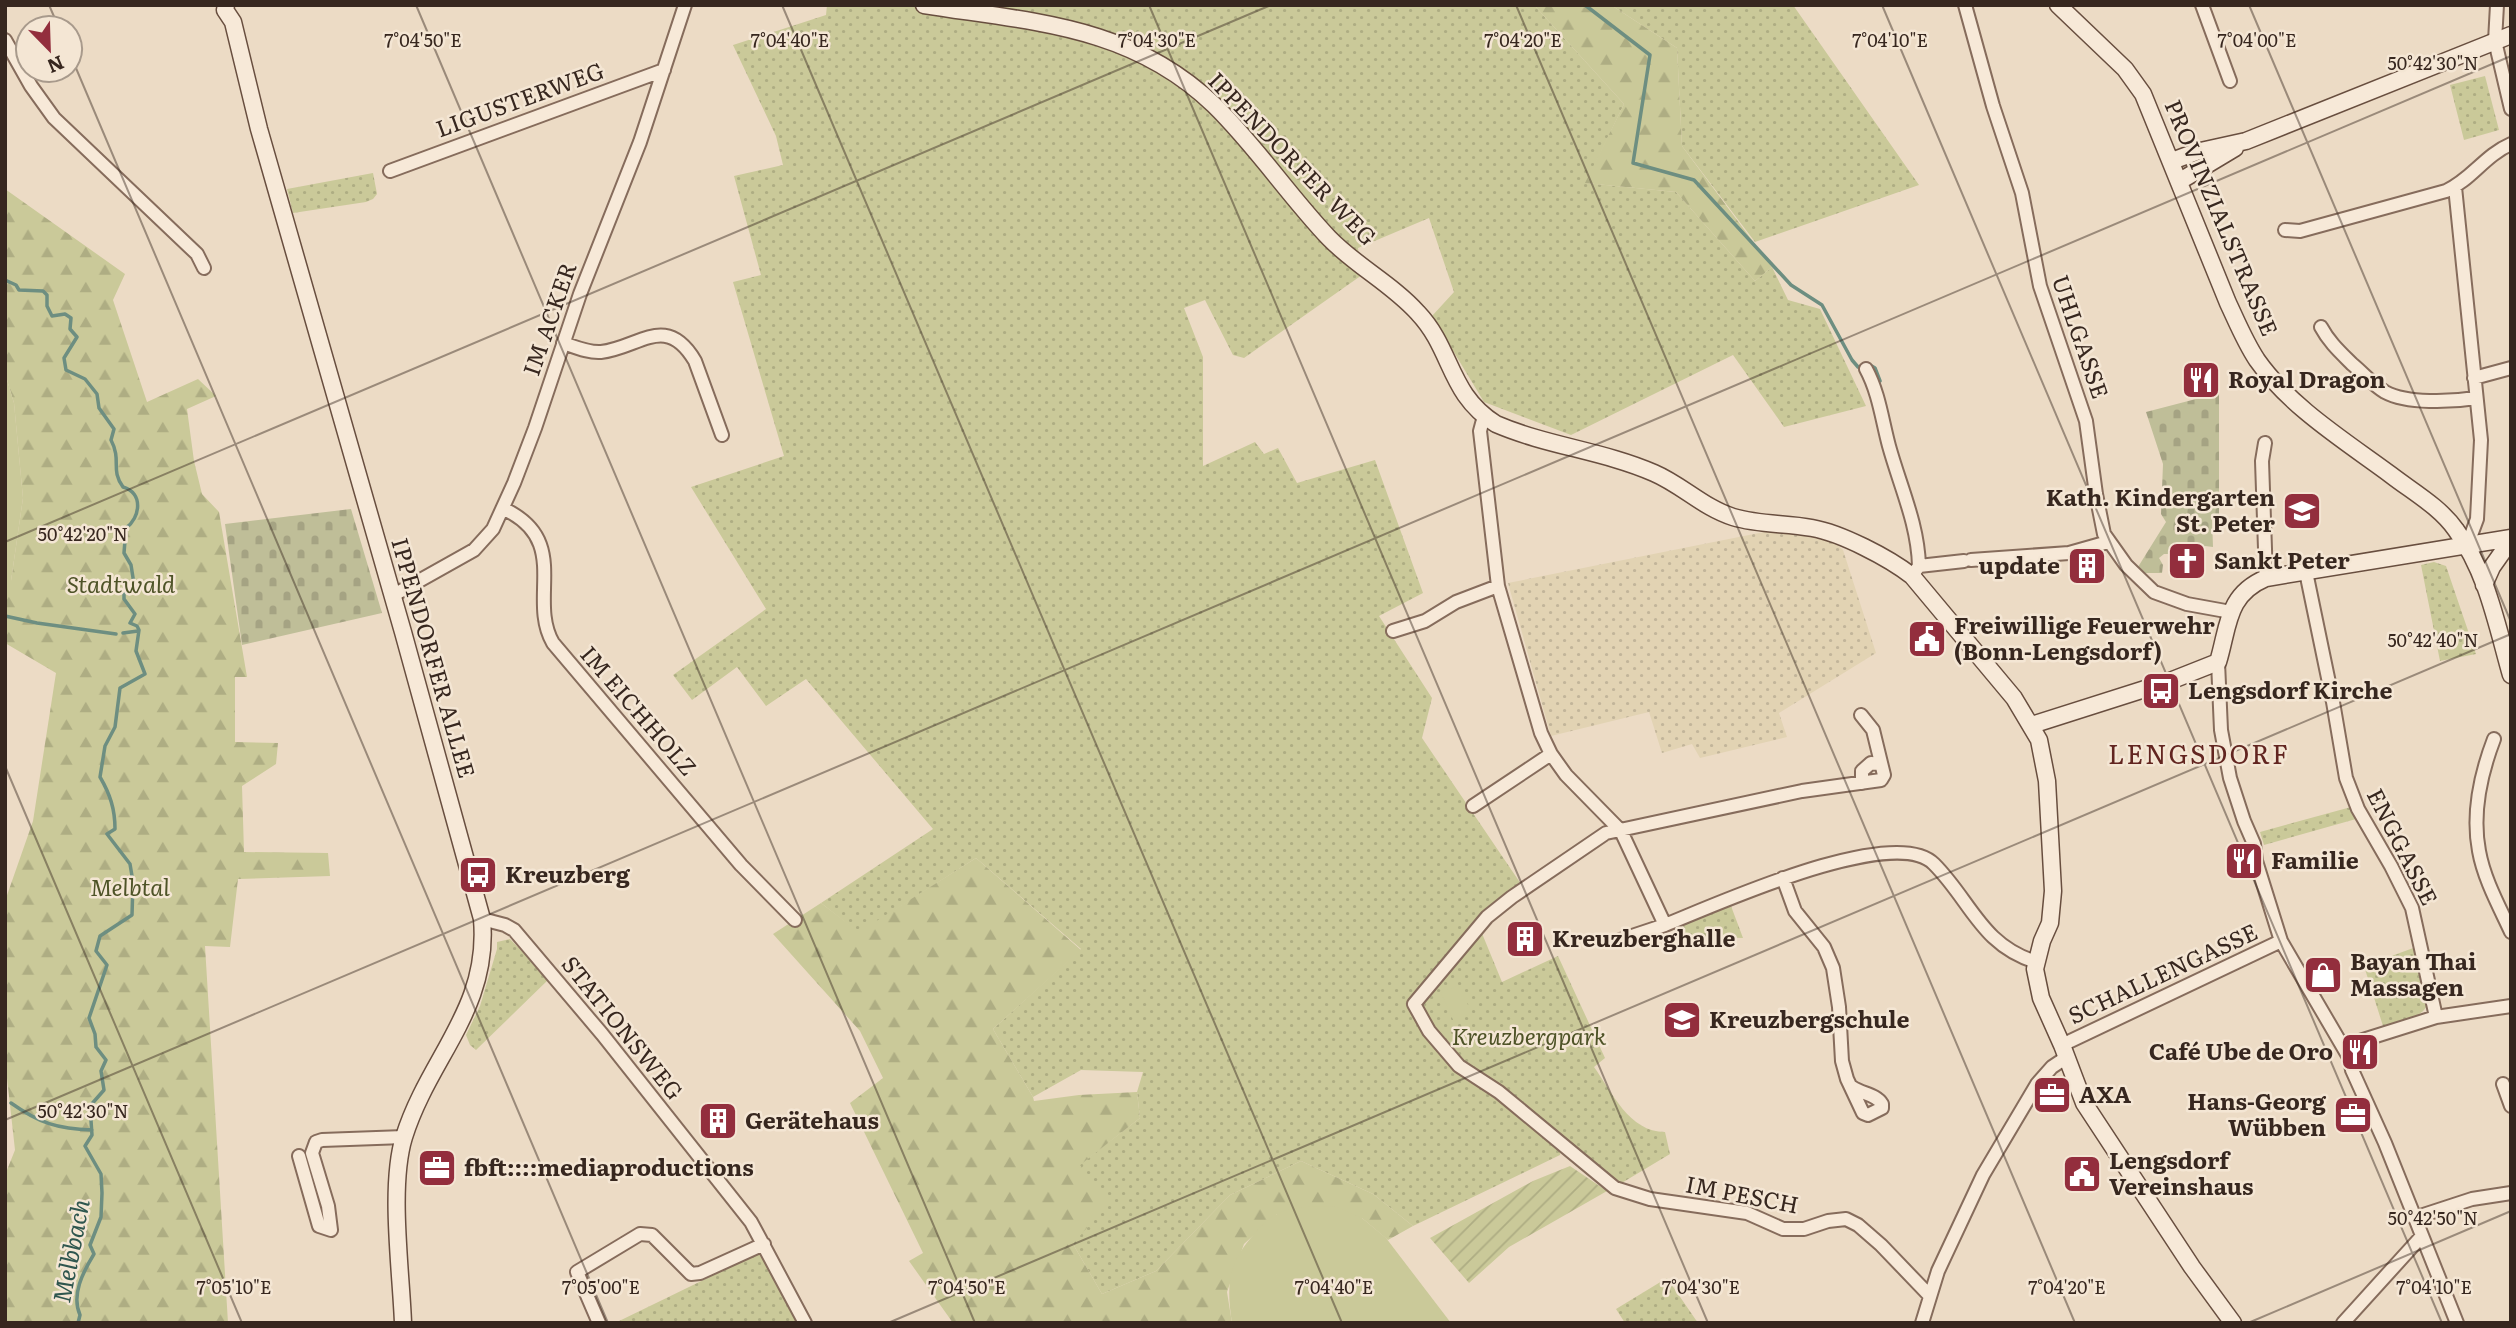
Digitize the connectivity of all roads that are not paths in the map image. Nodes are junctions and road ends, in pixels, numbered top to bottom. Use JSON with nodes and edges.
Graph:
{"nodes":[{"id":1,"x":685,"y":5,"type":"edge"},
{"id":2,"x":924,"y":5,"type":"edge"},
{"id":3,"x":1965,"y":5,"type":"edge"},
{"id":4,"x":2058,"y":5,"type":"edge"},
{"id":5,"x":2202,"y":5,"type":"edge"},
{"id":6,"x":2497,"y":5,"type":"edge"},
{"id":7,"x":222,"y":7,"type":"edge"},
{"id":8,"x":2503,"y":38,"type":"edge"},
{"id":9,"x":5,"y":40,"type":"edge"},
{"id":10,"x":664,"y":70,"type":"junction"},
{"id":11,"x":2230,"y":81,"type":"dead end"},
{"id":12,"x":2511,"y":109,"type":"edge"},
{"id":13,"x":2246,"y":141,"type":"junction"},
{"id":14,"x":2511,"y":144,"type":"edge"},
{"id":15,"x":2172,"y":161,"type":"junction"},
{"id":16,"x":390,"y":171,"type":"dead end"},
{"id":17,"x":2180,"y":181,"type":"junction"},
{"id":18,"x":2455,"y":187,"type":"junction"},
{"id":19,"x":2285,"y":230,"type":"dead end"},
{"id":20,"x":204,"y":268,"type":"dead end"},
{"id":21,"x":2320,"y":327,"type":"dead end"},
{"id":22,"x":563,"y":344,"type":"junction"},
{"id":23,"x":2511,"y":368,"type":"edge"},
{"id":24,"x":1866,"y":369,"type":"dead end"},
{"id":25,"x":2474,"y":378,"type":"junction"},
{"id":26,"x":2476,"y":398,"type":"junction"},
{"id":27,"x":1484,"y":416,"type":"junction"},
{"id":28,"x":722,"y":435,"type":"dead end"},
{"id":29,"x":2265,"y":443,"type":"dead end"},
{"id":30,"x":504,"y":509,"type":"junction"},
{"id":31,"x":2511,"y":539,"type":"edge"},
{"id":32,"x":2108,"y":541,"type":"junction"},
{"id":33,"x":2467,"y":545,"type":"junction"},
{"id":34,"x":1916,"y":571,"type":"junction"},
{"id":35,"x":2306,"y":572,"type":"junction"},
{"id":36,"x":2266,"y":578,"type":"junction"},
{"id":37,"x":2484,"y":585,"type":"junction"},
{"id":38,"x":1498,"y":586,"type":"junction"},
{"id":39,"x":392,"y":596,"type":"junction"},
{"id":40,"x":2231,"y":612,"type":"junction"},
{"id":41,"x":1393,"y":631,"type":"dead end"},
{"id":42,"x":2218,"y":662,"type":"junction"},
{"id":43,"x":2511,"y":675,"type":"edge"},
{"id":44,"x":1861,"y":715,"type":"dead end"},
{"id":45,"x":2032,"y":724,"type":"junction"},
{"id":46,"x":2494,"y":739,"type":"dead end"},
{"id":47,"x":1551,"y":754,"type":"junction"},
{"id":48,"x":1474,"y":806,"type":"dead end"},
{"id":49,"x":1621,"y":831,"type":"junction"},
{"id":50,"x":1783,"y":878,"type":"junction"},
{"id":51,"x":482,"y":919,"type":"junction"},
{"id":52,"x":795,"y":920,"type":"dead end"},
{"id":53,"x":1665,"y":925,"type":"junction"},
{"id":54,"x":2511,"y":932,"type":"edge"},
{"id":55,"x":1620,"y":940,"type":"dead end"},
{"id":56,"x":2281,"y":941,"type":"junction"},
{"id":57,"x":2036,"y":962,"type":"junction"},
{"id":58,"x":2511,"y":1006,"type":"edge"},
{"id":59,"x":2436,"y":1017,"type":"junction"},
{"id":60,"x":2344,"y":1046,"type":"junction"},
{"id":61,"x":2065,"y":1051,"type":"junction"},
{"id":62,"x":2503,"y":1084,"type":"dead end"},
{"id":63,"x":1852,"y":1087,"type":"dead end"},
{"id":64,"x":2511,"y":1106,"type":"edge"},
{"id":65,"x":404,"y":1137,"type":"junction"},
{"id":66,"x":299,"y":1156,"type":"dead end"},
{"id":67,"x":2511,"y":1193,"type":"edge"},
{"id":68,"x":2414,"y":1218,"type":"junction"},
{"id":69,"x":2421,"y":1237,"type":"junction"},
{"id":70,"x":764,"y":1244,"type":"junction"},
{"id":71,"x":1929,"y":1295,"type":"junction"},
{"id":72,"x":1923,"y":1320,"type":"edge"},
{"id":73,"x":403,"y":1323,"type":"edge"},
{"id":74,"x":599,"y":1323,"type":"edge"},
{"id":75,"x":805,"y":1323,"type":"edge"},
{"id":76,"x":1937,"y":1323,"type":"edge"},
{"id":77,"x":2233,"y":1323,"type":"edge"},
{"id":78,"x":2343,"y":1323,"type":"edge"},
{"id":79,"x":2457,"y":1323,"type":"edge"}],
"edges":[{"from":1,"to":10,"type":"street","name":"IM ACKER"},
{"from":2,"to":27,"type":"street","name":"IPPENDORFER WEG"},
{"from":3,"to":32,"type":"street","name":"UHLGASSE"},
{"from":4,"to":15,"type":"street","name":"PROVINZIALSTRASSE"},
{"from":5,"to":11,"type":"street"},
{"from":6,"to":8,"type":"street"},
{"from":7,"to":39,"type":"street","name":"IPPENDORFER ALLEE"},
{"from":8,"to":12,"type":"street"},
{"from":8,"to":13,"type":"street"},
{"from":9,"to":20,"type":"street"},
{"from":10,"to":16,"type":"street","name":"LIGUSTERWEG"},
{"from":10,"to":22,"type":"street","name":"IM ACKER"},
{"from":13,"to":15,"type":"street"},
{"from":13,"to":17,"type":"street"},
{"from":14,"to":18,"type":"street"},
{"from":15,"to":17,"type":"street","name":"PROVINZIALSTRASSE"},
{"from":17,"to":33,"type":"street","name":"PROVINZIALSTRASSE"},
{"from":18,"to":19,"type":"street"},
{"from":18,"to":25,"type":"street"},
{"from":21,"to":26,"type":"street"},
{"from":22,"to":28,"type":"street"},
{"from":22,"to":30,"type":"street","name":"IM ACKER"},
{"from":23,"to":25,"type":"street"},
{"from":24,"to":34,"type":"street"},
{"from":25,"to":26,"type":"street"},
{"from":26,"to":33,"type":"street"},
{"from":27,"to":34,"type":"street","name":"IPPENDORFER WEG"},
{"from":27,"to":38,"type":"street"},
{"from":29,"to":36,"type":"street"},
{"from":30,"to":39,"type":"street","name":"IM ACKER"},
{"from":30,"to":52,"type":"street","name":"IM EICHHOLZ"},
{"from":31,"to":33,"type":"street"},
{"from":31,"to":37,"type":"street"},
{"from":32,"to":34,"type":"street"},
{"from":32,"to":40,"type":"street","name":"UHLGASSE"},
{"from":33,"to":35,"type":"street"},
{"from":33,"to":37,"type":"street","name":"PROVINZIALSTRASSE"},
{"from":34,"to":45,"type":"street","name":"IPPENDORFER WEG"},
{"from":35,"to":36,"type":"street"},
{"from":35,"to":59,"type":"street","name":"ENGGASSE"},
{"from":36,"to":40,"type":"street"},
{"from":37,"to":43,"type":"street","name":"PROVINZIALSTRASSE"},
{"from":38,"to":41,"type":"street"},
{"from":38,"to":47,"type":"street"},
{"from":39,"to":51,"type":"street","name":"IPPENDORFER ALLEE"},
{"from":40,"to":42,"type":"street"},
{"from":42,"to":45,"type":"street"},
{"from":42,"to":56,"type":"street"},
{"from":44,"to":49,"type":"street"},
{"from":45,"to":57,"type":"street","name":"IPPENDORFER WEG"},
{"from":46,"to":54,"type":"street"},
{"from":47,"to":48,"type":"street"},
{"from":47,"to":49,"type":"street"},
{"from":49,"to":53,"type":"street"},
{"from":49,"to":71,"type":"street","name":"IM PESCH"},
{"from":50,"to":53,"type":"street"},
{"from":50,"to":57,"type":"street"},
{"from":50,"to":63,"type":"street"},
{"from":51,"to":65,"type":"street","name":"IPPENDORFER ALLEE"},
{"from":51,"to":70,"type":"street","name":"STATIONSWEG"},
{"from":53,"to":55,"type":"street"},
{"from":56,"to":60,"type":"street"},
{"from":56,"to":61,"type":"street","name":"SCHALLENGASSE"},
{"from":57,"to":61,"type":"street"},
{"from":58,"to":59,"type":"street"},
{"from":59,"to":60,"type":"street"},
{"from":60,"to":68,"type":"street"},
{"from":61,"to":71,"type":"street","name":"SCHALLENGASSE"},
{"from":61,"to":77,"type":"street"},
{"from":62,"to":64,"type":"street"},
{"from":65,"to":66,"type":"street"},
{"from":65,"to":73,"type":"street","name":"IPPENDORFER ALLEE"},
{"from":67,"to":68,"type":"street"},
{"from":68,"to":69,"type":"street"},
{"from":69,"to":78,"type":"street"},
{"from":69,"to":79,"type":"street"},
{"from":70,"to":74,"type":"street"},
{"from":70,"to":75,"type":"street","name":"STATIONSWEG"},
{"from":71,"to":72,"type":"street","name":"SCHALLENGASSE"},
{"from":72,"to":76,"type":"street"}]}
